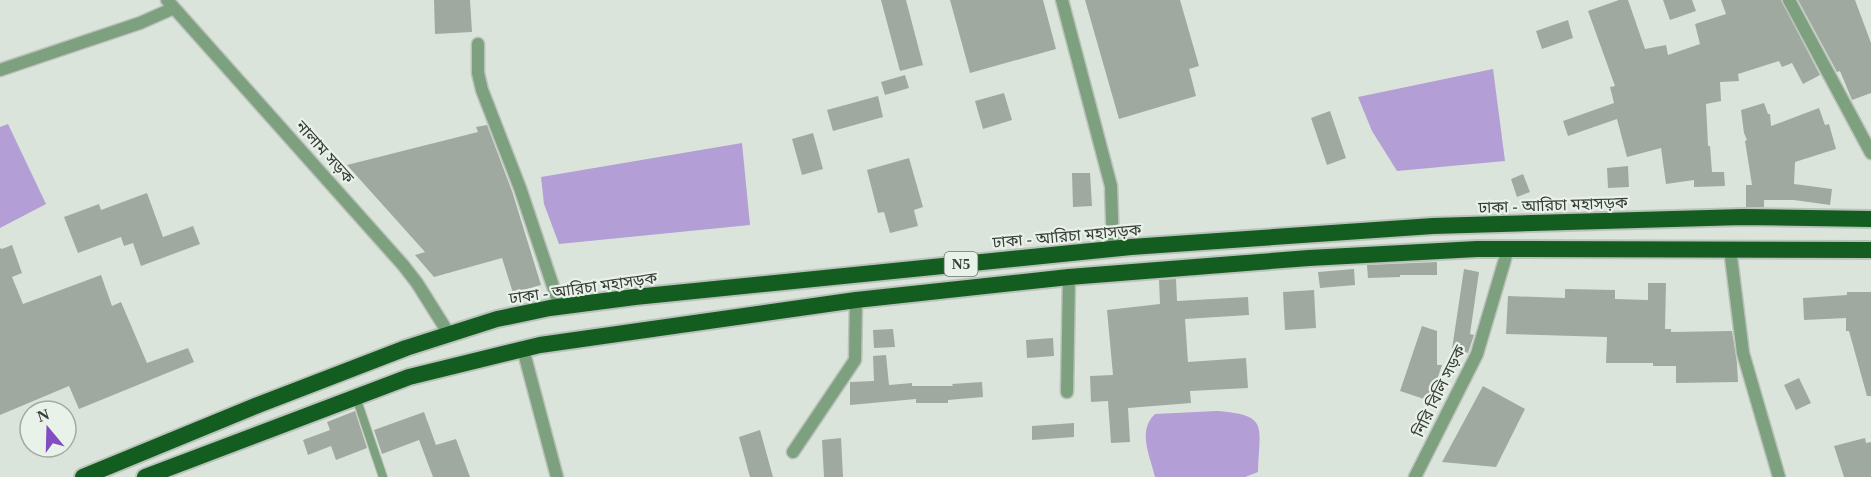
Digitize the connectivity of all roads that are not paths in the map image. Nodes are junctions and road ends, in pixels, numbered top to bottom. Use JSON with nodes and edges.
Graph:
{"nodes":[{"id":1,"x":1062,"y":0,"type":"edge"},
{"id":2,"x":1789,"y":0,"type":"edge"},
{"id":3,"x":171,"y":4,"type":"edge"},
{"id":4,"x":478,"y":44,"type":"dead end"},
{"id":5,"x":0,"y":69,"type":"edge"},
{"id":6,"x":1871,"y":153,"type":"edge"},
{"id":7,"x":1871,"y":219,"type":"edge"},
{"id":8,"x":1113,"y":249,"type":"junction"},
{"id":9,"x":1508,"y":249,"type":"junction"},
{"id":10,"x":1730,"y":249,"type":"junction"},
{"id":11,"x":1871,"y":250,"type":"edge"},
{"id":12,"x":1069,"y":278,"type":"junction"},
{"id":13,"x":856,"y":300,"type":"junction"},
{"id":14,"x":560,"y":307,"type":"junction"},
{"id":15,"x":449,"y":334,"type":"junction"},
{"id":16,"x":523,"y":349,"type":"junction"},
{"id":17,"x":1067,"y":392,"type":"dead end"},
{"id":18,"x":356,"y":397,"type":"junction"},
{"id":19,"x":793,"y":452,"type":"dead end"},
{"id":20,"x":83,"y":477,"type":"edge"},
{"id":21,"x":145,"y":477,"type":"edge"},
{"id":22,"x":383,"y":477,"type":"edge"},
{"id":23,"x":556,"y":477,"type":"edge"},
{"id":24,"x":1415,"y":477,"type":"edge"},
{"id":25,"x":1779,"y":477,"type":"edge"}],
"edges":[{"from":1,"to":8,"type":"street"},
{"from":2,"to":6,"type":"street"},
{"from":3,"to":5,"type":"street"},
{"from":3,"to":15,"type":"street","name":"নালাম সড়ক"},
{"from":4,"to":14,"type":"street"},
{"from":7,"to":8,"type":"highway","name":"ঢাকা - আরিচা মহাসড়ক","number":"N5"},
{"from":8,"to":14,"type":"highway","name":"ঢাকা - আরিচা মহাসড়ক","number":"N5"},
{"from":9,"to":10,"type":"highway","number":"N5"},
{"from":9,"to":12,"type":"highway","number":"N5"},
{"from":9,"to":24,"type":"street","name":"নিরি বিলি সড়ক"},
{"from":10,"to":11,"type":"highway","number":"N5"},
{"from":10,"to":25,"type":"street"},
{"from":12,"to":13,"type":"highway","number":"N5"},
{"from":12,"to":17,"type":"street"},
{"from":13,"to":16,"type":"highway","number":"N5"},
{"from":13,"to":19,"type":"street"},
{"from":14,"to":15,"type":"highway","name":"ঢাকা - আরিচা মহাসড়ক","number":"N5"},
{"from":15,"to":20,"type":"highway","name":"ঢাকা - আরিচা মহাসড়ক","number":"N5"},
{"from":16,"to":18,"type":"highway","number":"N5"},
{"from":16,"to":23,"type":"street"},
{"from":18,"to":21,"type":"highway","number":"N5"},
{"from":18,"to":22,"type":"lane"}]}
